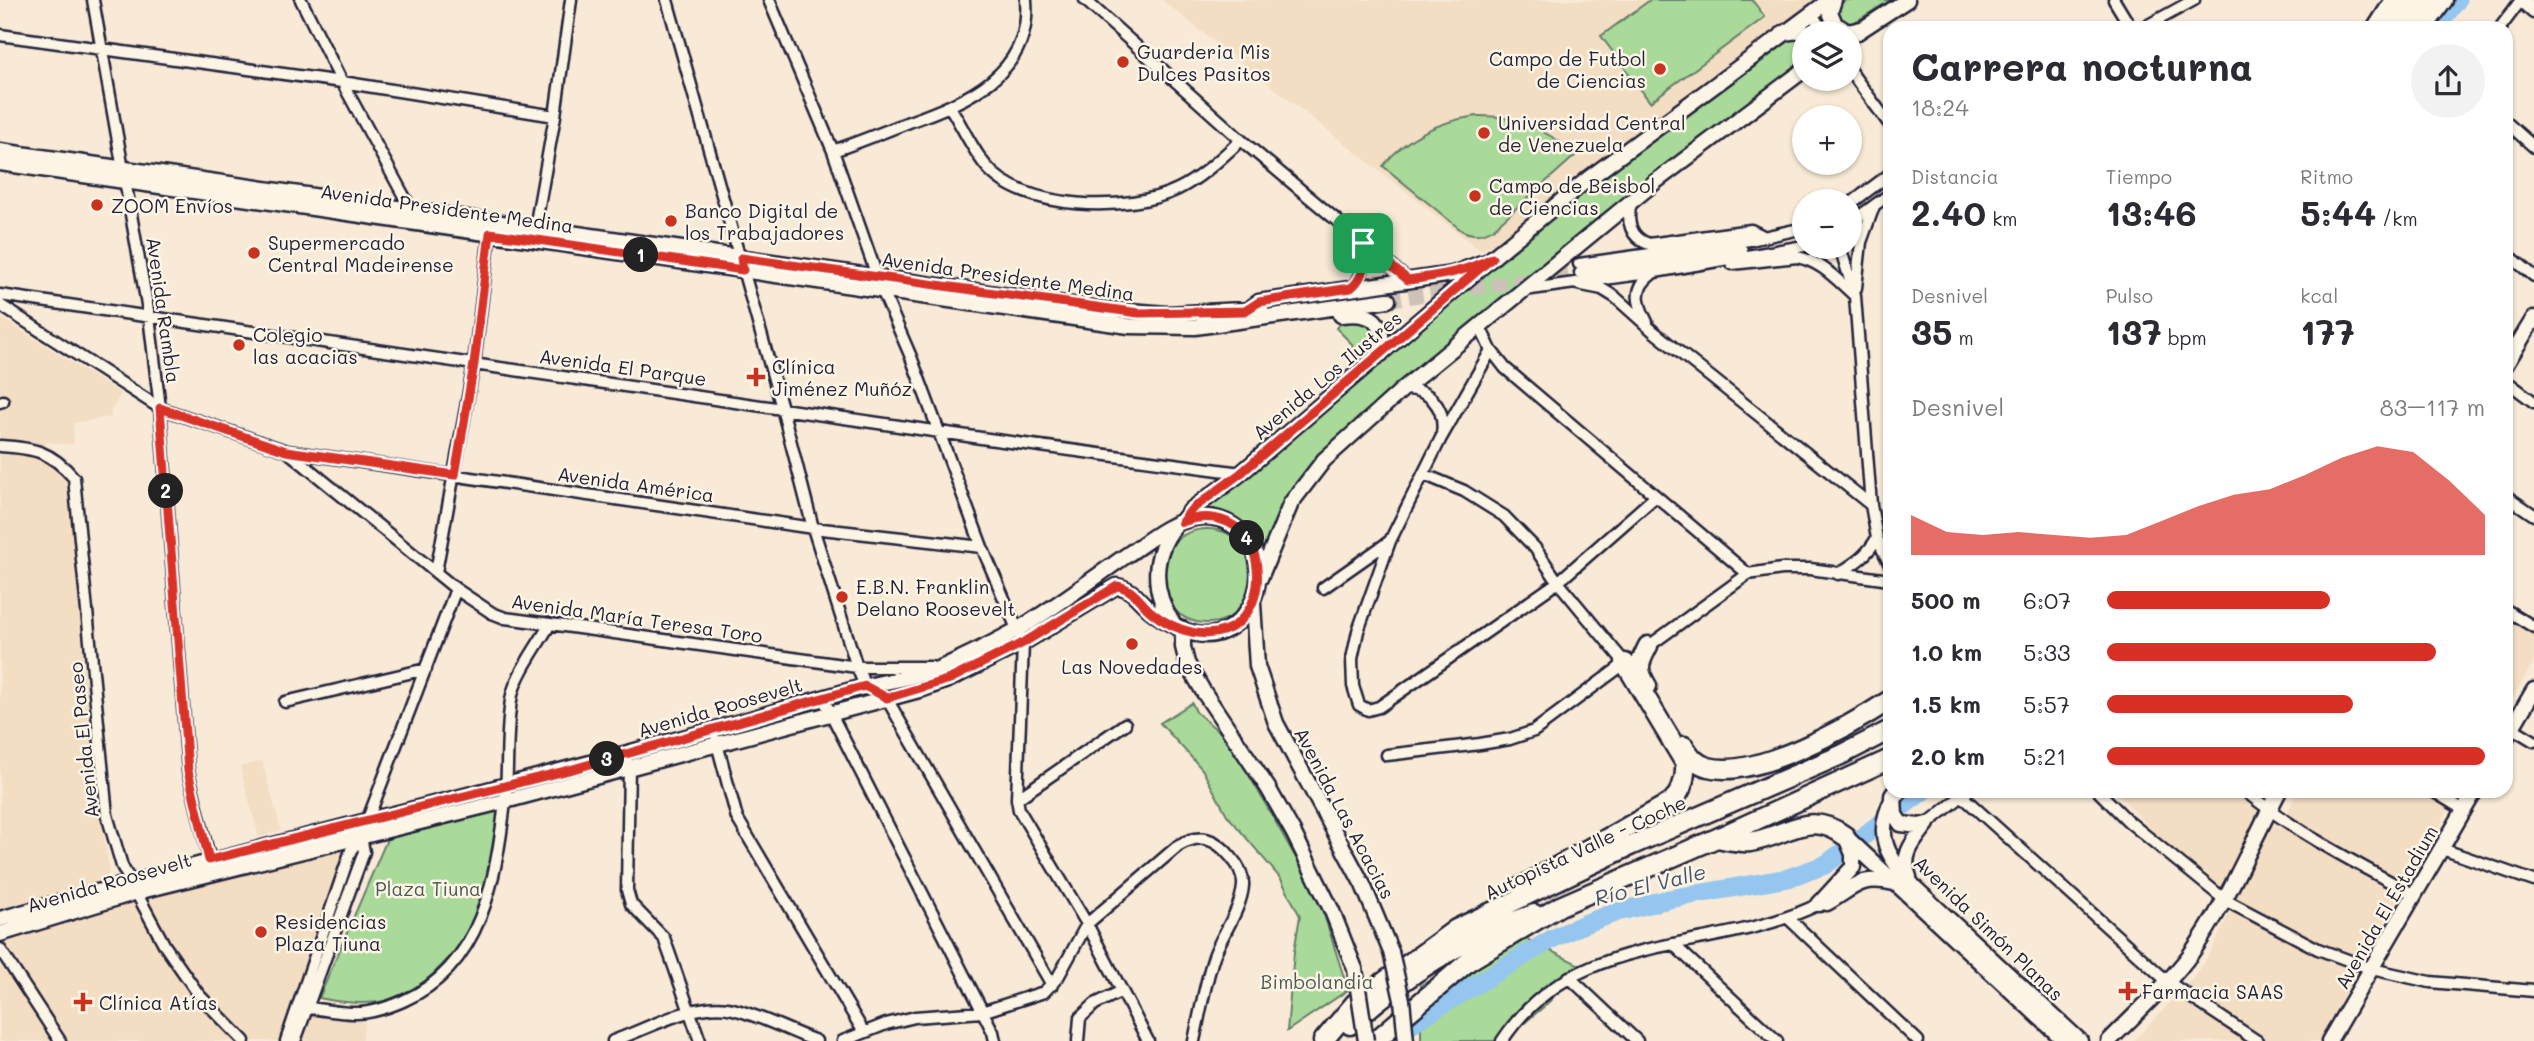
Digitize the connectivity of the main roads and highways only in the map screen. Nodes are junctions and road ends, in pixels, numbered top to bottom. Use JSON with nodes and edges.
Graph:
{"nodes":[{"id":1,"x":2395,"y":0,"type":"edge"},
{"id":2,"x":2410,"y":0,"type":"edge"},
{"id":3,"x":2428,"y":0,"type":"edge"},
{"id":4,"x":2444,"y":0,"type":"edge"},
{"id":5,"x":2382,"y":21,"type":"edge"},
{"id":6,"x":2396,"y":21,"type":"edge"},
{"id":7,"x":2413,"y":21,"type":"edge"},
{"id":8,"x":2428,"y":21,"type":"edge"},
{"id":9,"x":1648,"y":646,"type":"road end"},
{"id":10,"x":1625,"y":663,"type":"road end"},
{"id":11,"x":1883,"y":704,"type":"edge"},
{"id":12,"x":1883,"y":734,"type":"edge"},
{"id":13,"x":1883,"y":762,"type":"edge"},
{"id":14,"x":1845,"y":836,"type":"road end"},
{"id":15,"x":1717,"y":838,"type":"junction"},
{"id":16,"x":1560,"y":906,"type":"junction"},
{"id":17,"x":1456,"y":929,"type":"junction"},
{"id":18,"x":1323,"y":1041,"type":"edge"},
{"id":19,"x":1336,"y":1041,"type":"edge"},
{"id":20,"x":1375,"y":1041,"type":"edge"}],
"edges":[{"from":1,"to":5,"type":"highway"},
{"from":2,"to":6,"type":"highway"},
{"from":3,"to":7,"type":"highway"},
{"from":4,"to":8,"type":"highway"},
{"from":9,"to":11,"type":"highway"},
{"from":10,"to":17,"type":"highway"},
{"from":12,"to":17,"type":"highway","name":"Autopista Valle - Coche"},
{"from":13,"to":15,"type":"highway"},
{"from":14,"to":15,"type":"highway"},
{"from":15,"to":16,"type":"highway"},
{"from":16,"to":19,"type":"highway"},
{"from":16,"to":20,"type":"highway"},
{"from":17,"to":18,"type":"highway","name":"Autopista Valle - Coche"}]}
